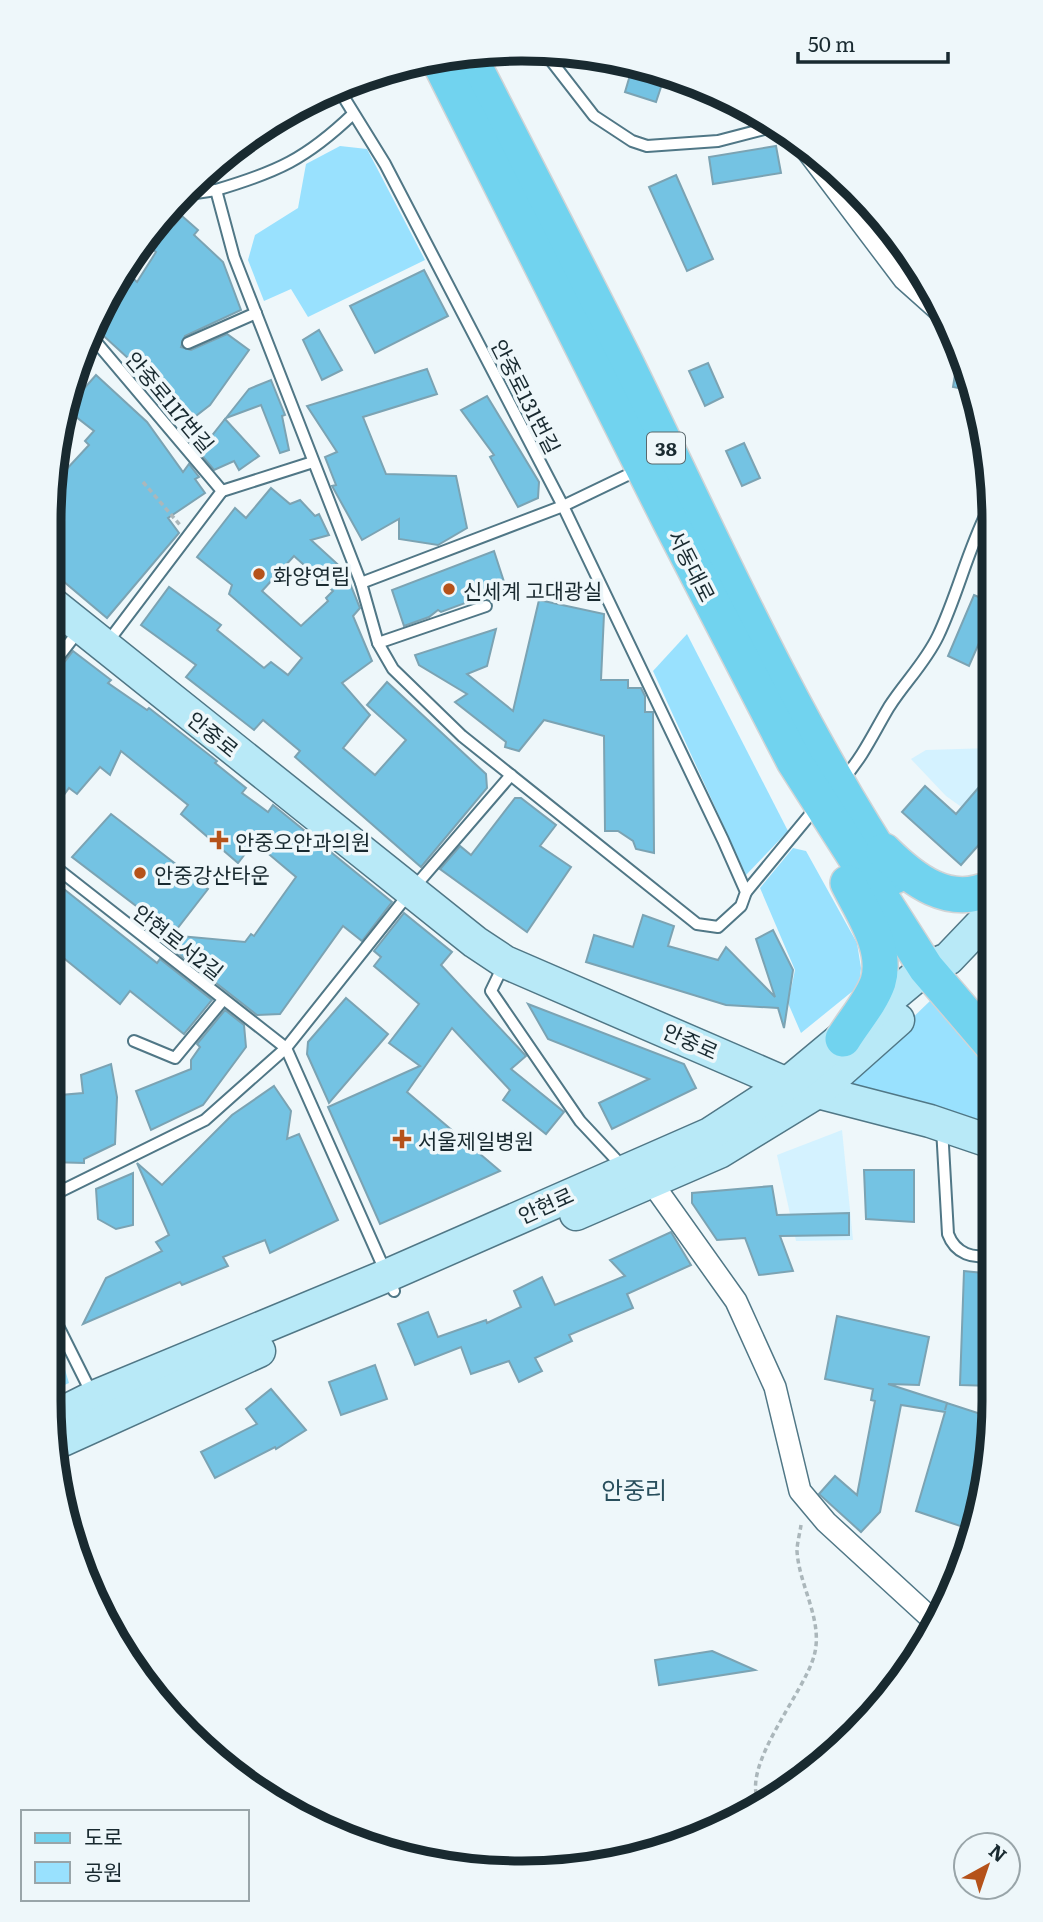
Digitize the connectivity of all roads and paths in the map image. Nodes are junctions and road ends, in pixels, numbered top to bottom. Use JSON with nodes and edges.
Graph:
{"nodes":[{"id":1,"x":552,"y":62,"type":"edge"},
{"id":2,"x":473,"y":64,"type":"edge"},
{"id":3,"x":443,"y":68,"type":"edge"},
{"id":4,"x":343,"y":97,"type":"edge"},
{"id":5,"x":353,"y":114,"type":"junction"},
{"id":6,"x":762,"y":130,"type":"edge"},
{"id":7,"x":827,"y":176,"type":"edge"},
{"id":8,"x":216,"y":190,"type":"junction"},
{"id":9,"x":200,"y":192,"type":"edge"},
{"id":10,"x":144,"y":260,"type":"dead end"},
{"id":11,"x":122,"y":293,"type":"edge"},
{"id":12,"x":922,"y":295,"type":"edge"},
{"id":13,"x":256,"y":313,"type":"junction"},
{"id":14,"x":188,"y":343,"type":"dead end"},
{"id":15,"x":97,"y":344,"type":"edge"},
{"id":16,"x":313,"y":462,"type":"junction"},
{"id":17,"x":643,"y":467,"type":"junction"},
{"id":18,"x":143,"y":481,"type":"dead end"},
{"id":19,"x":222,"y":491,"type":"junction"},
{"id":20,"x":563,"y":506,"type":"junction"},
{"id":21,"x":982,"y":522,"type":"edge"},
{"id":22,"x":188,"y":534,"type":"junction"},
{"id":23,"x":361,"y":583,"type":"junction"},
{"id":24,"x":486,"y":606,"type":"dead end"},
{"id":25,"x":61,"y":611,"type":"edge"},
{"id":26,"x":93,"y":637,"type":"junction"},
{"id":27,"x":378,"y":643,"type":"junction"},
{"id":28,"x":61,"y":660,"type":"edge"},
{"id":29,"x":511,"y":775,"type":"junction"},
{"id":30,"x":830,"y":803,"type":"junction"},
{"id":31,"x":871,"y":839,"type":"junction"},
{"id":32,"x":61,"y":872,"type":"edge"},
{"id":33,"x":982,"y":890,"type":"edge"},
{"id":34,"x":411,"y":891,"type":"junction"},
{"id":35,"x":746,"y":892,"type":"junction"},
{"id":36,"x":982,"y":924,"type":"edge"},
{"id":37,"x":505,"y":962,"type":"junction"},
{"id":38,"x":938,"y":970,"type":"junction"},
{"id":39,"x":223,"y":1000,"type":"junction"},
{"id":40,"x":982,"y":1001,"type":"edge"},
{"id":41,"x":982,"y":1031,"type":"edge"},
{"id":42,"x":843,"y":1039,"type":"junction"},
{"id":43,"x":134,"y":1041,"type":"dead end"},
{"id":44,"x":286,"y":1048,"type":"junction"},
{"id":45,"x":802,"y":1088,"type":"junction"},
{"id":46,"x":942,"y":1125,"type":"junction"},
{"id":47,"x":982,"y":1139,"type":"edge"},
{"id":48,"x":624,"y":1169,"type":"junction"},
{"id":49,"x":652,"y":1183,"type":"junction"},
{"id":50,"x":61,"y":1191,"type":"edge"},
{"id":51,"x":982,"y":1255,"type":"edge"},
{"id":52,"x":390,"y":1284,"type":"junction"},
{"id":53,"x":61,"y":1332,"type":"edge"},
{"id":54,"x":99,"y":1409,"type":"junction"},
{"id":55,"x":62,"y":1416,"type":"edge"},
{"id":56,"x":63,"y":1438,"type":"edge"},
{"id":57,"x":800,"y":1490,"type":"junction"},
{"id":58,"x":928,"y":1616,"type":"edge"},
{"id":59,"x":756,"y":1796,"type":"edge"}],
"edges":[{"from":1,"to":6,"type":"lane"},
{"from":2,"to":30,"type":"main road","name":"서동대로","number":"38"},
{"from":3,"to":17,"type":"main road","name":"서동대로","number":"38"},
{"from":4,"to":5,"type":"lane","name":"안중로131번길"},
{"from":5,"to":8,"type":"lane"},
{"from":5,"to":20,"type":"lane","name":"안중로131번길"},
{"from":7,"to":12,"type":"street"},
{"from":8,"to":9,"type":"lane"},
{"from":8,"to":13,"type":"lane"},
{"from":10,"to":11,"type":"path"},
{"from":13,"to":14,"type":"lane"},
{"from":13,"to":16,"type":"lane"},
{"from":15,"to":19,"type":"lane","name":"안중로117번길"},
{"from":16,"to":19,"type":"lane"},
{"from":16,"to":23,"type":"lane"},
{"from":17,"to":20,"type":"lane"},
{"from":17,"to":30,"type":"main road","name":"서동대로","number":"38"},
{"from":18,"to":22,"type":"path"},
{"from":19,"to":22,"type":"lane"},
{"from":20,"to":23,"type":"lane"},
{"from":20,"to":35,"type":"lane"},
{"from":21,"to":30,"type":"lane"},
{"from":22,"to":26,"type":"lane"},
{"from":23,"to":27,"type":"lane"},
{"from":24,"to":27,"type":"lane"},
{"from":25,"to":26,"type":"main road","name":"안중로"},
{"from":26,"to":28,"type":"lane"},
{"from":26,"to":34,"type":"main road","name":"안중로"},
{"from":27,"to":29,"type":"lane"},
{"from":29,"to":34,"type":"lane"},
{"from":29,"to":35,"type":"lane"},
{"from":30,"to":31,"type":"main road","name":"서동대로","number":"38"},
{"from":30,"to":35,"type":"lane"},
{"from":30,"to":38,"type":"main road","name":"서동대로","number":"38"},
{"from":30,"to":42,"type":"main road"},
{"from":31,"to":33,"type":"main road"},
{"from":31,"to":38,"type":"main road","name":"서동대로","number":"38"},
{"from":32,"to":39,"type":"lane","name":"안현로서2길"},
{"from":34,"to":37,"type":"main road","name":"안중로"},
{"from":34,"to":44,"type":"lane"},
{"from":36,"to":38,"type":"main road","name":"안현로"},
{"from":37,"to":45,"type":"main road","name":"안중로"},
{"from":37,"to":48,"type":"lane"},
{"from":38,"to":40,"type":"main road","name":"서동대로","number":"38"},
{"from":38,"to":41,"type":"main road","name":"서동대로","number":"38"},
{"from":38,"to":42,"type":"main road","name":"안현로"},
{"from":38,"to":45,"type":"main road","name":"안현로"},
{"from":39,"to":43,"type":"lane"},
{"from":39,"to":44,"type":"lane","name":"안현로서2길"},
{"from":42,"to":45,"type":"main road","name":"안현로"},
{"from":44,"to":50,"type":"lane"},
{"from":44,"to":52,"type":"lane","name":"안현로서2길"},
{"from":45,"to":46,"type":"main road","name":"안중로"},
{"from":45,"to":48,"type":"main road","name":"안현로"},
{"from":45,"to":49,"type":"main road","name":"안현로"},
{"from":46,"to":47,"type":"main road","name":"안중로"},
{"from":46,"to":51,"type":"lane"},
{"from":48,"to":52,"type":"main road","name":"안현로"},
{"from":49,"to":52,"type":"main road","name":"안현로"},
{"from":49,"to":57,"type":"street"},
{"from":52,"to":54,"type":"main road","name":"안현로"},
{"from":53,"to":54,"type":"lane"},
{"from":54,"to":55,"type":"main road","name":"안현로"},
{"from":54,"to":56,"type":"main road","name":"안현로"},
{"from":57,"to":58,"type":"street"},
{"from":57,"to":59,"type":"path"}]}
